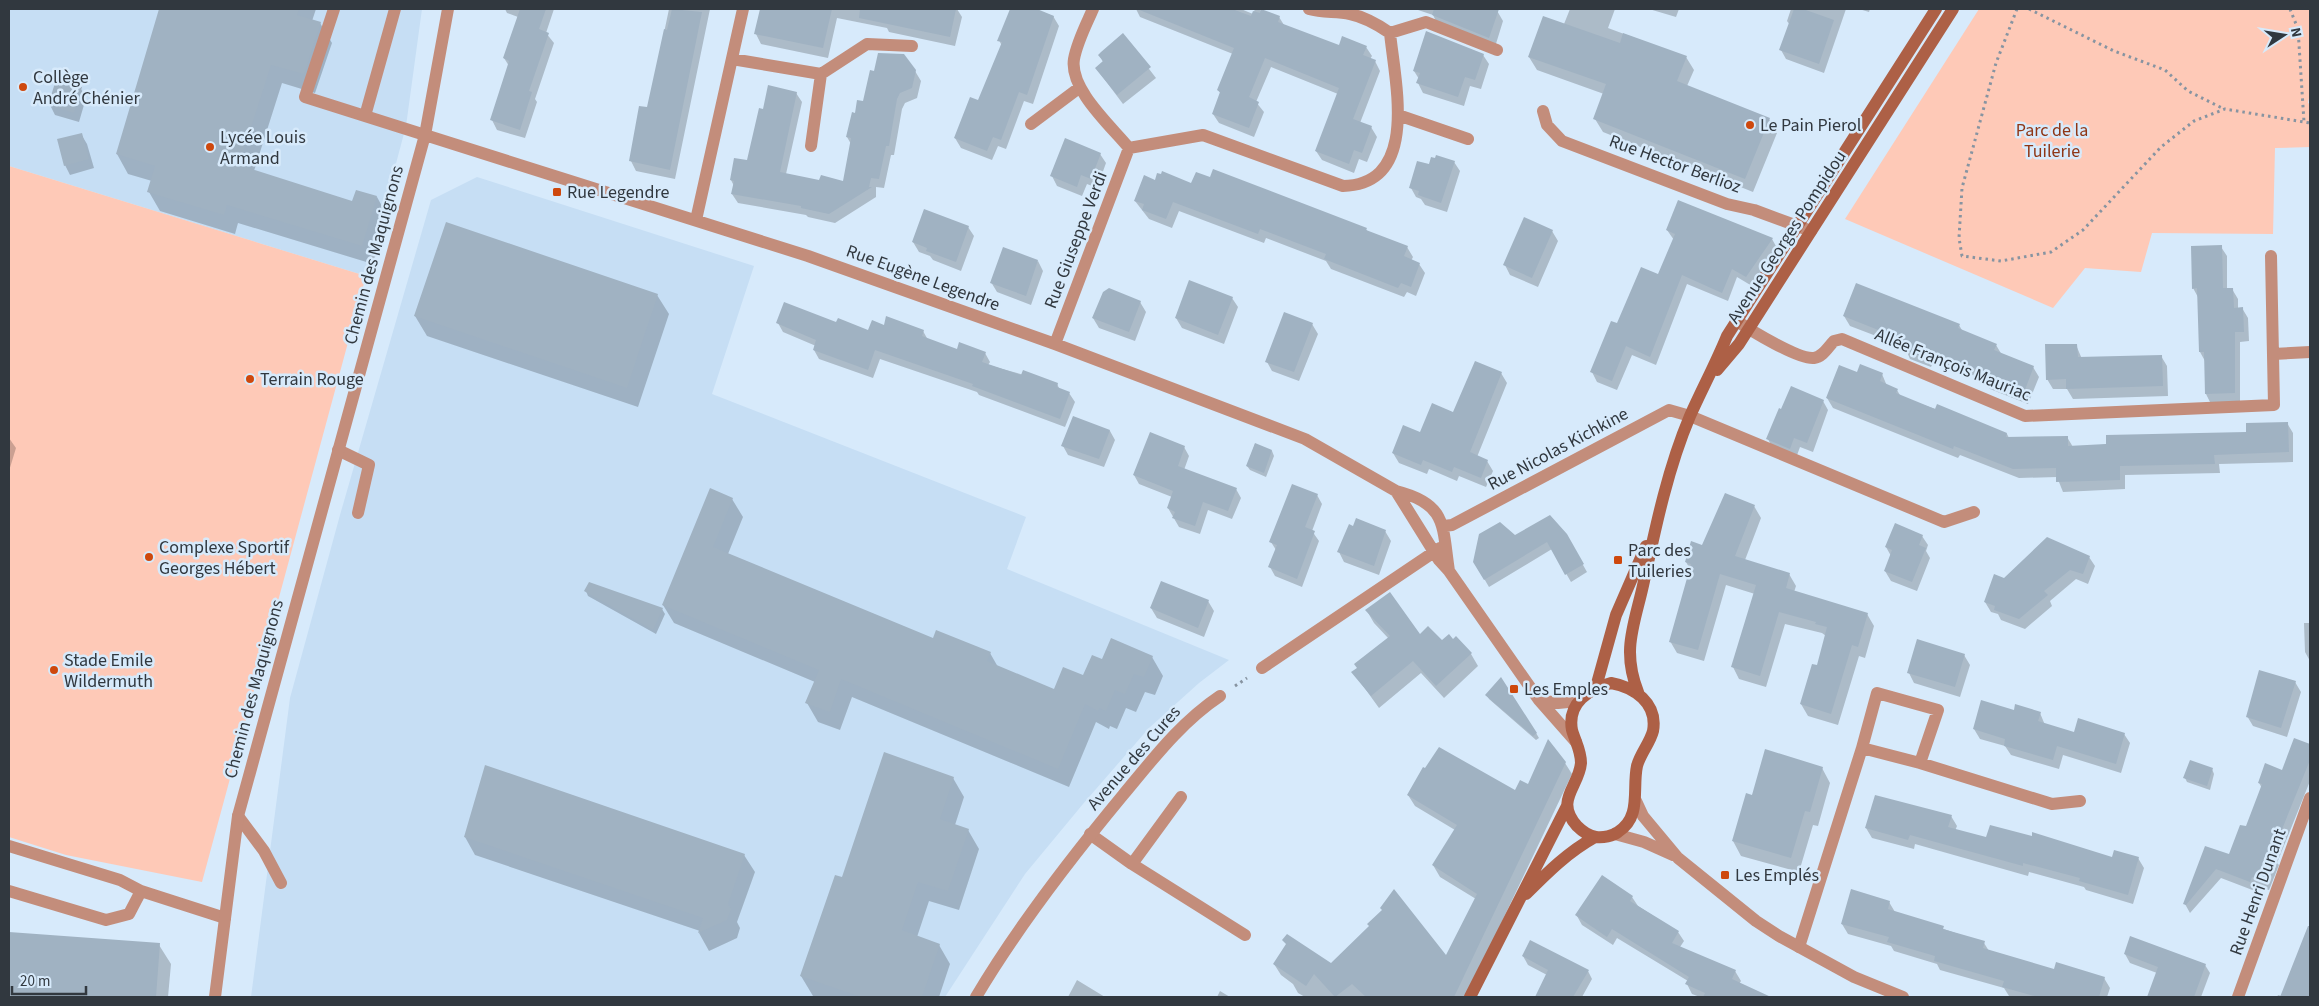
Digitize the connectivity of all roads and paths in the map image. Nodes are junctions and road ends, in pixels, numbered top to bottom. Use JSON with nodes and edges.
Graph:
{"nodes":[{"id":1,"x":334,"y":9,"type":"edge"},
{"id":2,"x":395,"y":9,"type":"edge"},
{"id":3,"x":448,"y":9,"type":"edge"},
{"id":4,"x":743,"y":9,"type":"edge"},
{"id":5,"x":1093,"y":9,"type":"edge"},
{"id":6,"x":1309,"y":9,"type":"edge"},
{"id":7,"x":1936,"y":9,"type":"edge"},
{"id":8,"x":1953,"y":9,"type":"edge"},
{"id":9,"x":2017,"y":9,"type":"edge"},
{"id":10,"x":2029,"y":9,"type":"edge"},
{"id":11,"x":2290,"y":9,"type":"edge"},
{"id":12,"x":1390,"y":33,"type":"junction"},
{"id":13,"x":912,"y":46,"type":"dead end"},
{"id":14,"x":1497,"y":50,"type":"dead end"},
{"id":15,"x":732,"y":59,"type":"junction"},
{"id":16,"x":821,"y":74,"type":"junction"},
{"id":17,"x":1079,"y":88,"type":"junction"},
{"id":18,"x":2225,"y":110,"type":"junction"},
{"id":19,"x":1543,"y":111,"type":"dead end"},
{"id":20,"x":1398,"y":115,"type":"junction"},
{"id":21,"x":365,"y":116,"type":"junction"},
{"id":22,"x":2304,"y":122,"type":"junction"},
{"id":23,"x":2310,"y":123,"type":"edge"},
{"id":24,"x":1031,"y":124,"type":"dead end"},
{"id":25,"x":425,"y":135,"type":"junction"},
{"id":26,"x":1468,"y":139,"type":"dead end"},
{"id":27,"x":810,"y":146,"type":"dead end"},
{"id":28,"x":1129,"y":148,"type":"junction"},
{"id":29,"x":696,"y":220,"type":"junction"},
{"id":30,"x":1798,"y":225,"type":"junction"},
{"id":31,"x":1811,"y":231,"type":"junction"},
{"id":32,"x":2271,"y":256,"type":"dead end"},
{"id":33,"x":1737,"y":321,"type":"junction"},
{"id":34,"x":1748,"y":329,"type":"junction"},
{"id":35,"x":1055,"y":344,"type":"junction"},
{"id":36,"x":2310,"y":352,"type":"edge"},
{"id":37,"x":2273,"y":354,"type":"junction"},
{"id":38,"x":1709,"y":380,"type":"junction"},
{"id":39,"x":1690,"y":416,"type":"junction"},
{"id":40,"x":338,"y":450,"type":"junction"},
{"id":41,"x":1396,"y":491,"type":"junction"},
{"id":42,"x":1974,"y":512,"type":"dead end"},
{"id":43,"x":358,"y":513,"type":"dead end"},
{"id":44,"x":1444,"y":526,"type":"junction"},
{"id":45,"x":1653,"y":530,"type":"junction"},
{"id":46,"x":1446,"y":544,"type":"junction"},
{"id":47,"x":1434,"y":552,"type":"junction"},
{"id":48,"x":1449,"y":571,"type":"junction"},
{"id":49,"x":1262,"y":668,"type":"joint"},
{"id":50,"x":1596,"y":687,"type":"junction"},
{"id":51,"x":1638,"y":692,"type":"junction"},
{"id":52,"x":1220,"y":696,"type":"joint"},
{"id":53,"x":1540,"y":700,"type":"junction"},
{"id":54,"x":1578,"y":701,"type":"junction"},
{"id":55,"x":1578,"y":745,"type":"junction"},
{"id":56,"x":1862,"y":748,"type":"junction"},
{"id":57,"x":1920,"y":763,"type":"junction"},
{"id":58,"x":1181,"y":797,"type":"dead end"},
{"id":59,"x":2310,"y":798,"type":"edge"},
{"id":60,"x":1636,"y":801,"type":"junction"},
{"id":61,"x":2080,"y":801,"type":"dead end"},
{"id":62,"x":1567,"y":806,"type":"junction"},
{"id":63,"x":238,"y":816,"type":"junction"},
{"id":64,"x":1090,"y":834,"type":"junction"},
{"id":65,"x":1615,"y":834,"type":"junction"},
{"id":66,"x":1595,"y":837,"type":"junction"},
{"id":67,"x":9,"y":846,"type":"edge"},
{"id":68,"x":1678,"y":858,"type":"junction"},
{"id":69,"x":1132,"y":864,"type":"junction"},
{"id":70,"x":282,"y":883,"type":"dead end"},
{"id":71,"x":9,"y":891,"type":"edge"},
{"id":72,"x":138,"y":897,"type":"junction"},
{"id":73,"x":1519,"y":901,"type":"junction"},
{"id":74,"x":225,"y":918,"type":"junction"},
{"id":75,"x":1245,"y":936,"type":"dead end"},
{"id":76,"x":1799,"y":947,"type":"junction"},
{"id":77,"x":216,"y":997,"type":"edge"},
{"id":78,"x":976,"y":997,"type":"edge"},
{"id":79,"x":1470,"y":997,"type":"edge"},
{"id":80,"x":1903,"y":997,"type":"edge"},
{"id":81,"x":2238,"y":997,"type":"edge"}],
"edges":[{"from":1,"to":21,"type":"street","name":"Rue Eugène Legendre"},
{"from":2,"to":21,"type":"street"},
{"from":3,"to":25,"type":"street","name":"Chemin des Maquignons"},
{"from":4,"to":15,"type":"street"},
{"from":5,"to":17,"type":"street"},
{"from":6,"to":12,"type":"street"},
{"from":7,"to":30,"type":"main road","name":"Avenue Georges Pompidou"},
{"from":8,"to":31,"type":"main road","name":"Avenue Georges Pompidou"},
{"from":9,"to":18,"type":"path"},
{"from":10,"to":18,"type":"path"},
{"from":11,"to":22,"type":"path"},
{"from":12,"to":14,"type":"street"},
{"from":12,"to":20,"type":"street"},
{"from":13,"to":16,"type":"street"},
{"from":15,"to":16,"type":"street"},
{"from":15,"to":29,"type":"street"},
{"from":16,"to":27,"type":"street"},
{"from":17,"to":24,"type":"street"},
{"from":17,"to":28,"type":"street"},
{"from":18,"to":22,"type":"path"},
{"from":19,"to":30,"type":"street","name":"Rue Hector Berlioz"},
{"from":20,"to":26,"type":"street"},
{"from":20,"to":28,"type":"street"},
{"from":21,"to":25,"type":"street","name":"Rue Eugène Legendre"},
{"from":22,"to":23,"type":"path"},
{"from":25,"to":29,"type":"street","name":"Rue Eugène Legendre"},
{"from":25,"to":40,"type":"street","name":"Chemin des Maquignons"},
{"from":28,"to":35,"type":"street","name":"Rue Giuseppe Verdi"},
{"from":29,"to":35,"type":"street","name":"Rue Eugène Legendre"},
{"from":30,"to":31,"type":"street","name":"Rue Hector Berlioz"},
{"from":30,"to":33,"type":"main road","name":"Avenue Georges Pompidou"},
{"from":31,"to":34,"type":"main road","name":"Avenue Georges Pompidou"},
{"from":32,"to":37,"type":"street","name":"Allée François Mauriac"},
{"from":33,"to":34,"type":"street","name":"Allée François Mauriac"},
{"from":33,"to":38,"type":"main road","name":"Avenue Georges Pompidou"},
{"from":34,"to":37,"type":"street","name":"Allée François Mauriac"},
{"from":34,"to":38,"type":"main road","name":"Avenue Georges Pompidou"},
{"from":35,"to":41,"type":"street","name":"Rue Eugène Legendre"},
{"from":36,"to":37,"type":"street"},
{"from":38,"to":39,"type":"main road","name":"Avenue Georges Pompidou"},
{"from":39,"to":42,"type":"street"},
{"from":39,"to":44,"type":"street","name":"Rue Nicolas Kichkine"},
{"from":39,"to":45,"type":"main road","name":"Avenue Georges Pompidou"},
{"from":40,"to":43,"type":"street"},
{"from":40,"to":63,"type":"street","name":"Chemin des Maquignons"},
{"from":41,"to":44,"type":"street","name":"Rue Eugène Legendre"},
{"from":41,"to":47,"type":"street","name":"Rue Eugène Legendre"},
{"from":44,"to":46,"type":"street","name":"Rue Eugène Legendre"},
{"from":45,"to":50,"type":"main road","name":"Avenue Georges Pompidou"},
{"from":45,"to":51,"type":"main road","name":"Avenue Georges Pompidou"},
{"from":46,"to":47,"type":"street"},
{"from":46,"to":48,"type":"street","name":"Rue Eugène Legendre"},
{"from":47,"to":48,"type":"street","name":"Rue Eugène Legendre"},
{"from":47,"to":49,"type":"street"},
{"from":48,"to":53,"type":"street","name":"Rue Eugène Legendre"},
{"from":49,"to":52,"type":"path"},
{"from":50,"to":51,"type":"main road"},
{"from":50,"to":54,"type":"main road"},
{"from":51,"to":60,"type":"main road","name":"Avenue Georges Pompidou"},
{"from":52,"to":64,"type":"street","name":"Avenue des Cures"},
{"from":53,"to":54,"type":"street"},
{"from":53,"to":55,"type":"street","name":"Rue Eugène Legendre"},
{"from":54,"to":55,"type":"main road"},
{"from":55,"to":62,"type":"main road"},
{"from":56,"to":57,"type":"street"},
{"from":56,"to":57,"type":"street"},
{"from":56,"to":76,"type":"street"},
{"from":57,"to":61,"type":"street"},
{"from":58,"to":69,"type":"street"},
{"from":59,"to":81,"type":"street","name":"Rue Henri Dunant"},
{"from":60,"to":65,"type":"main road"},
{"from":60,"to":68,"type":"street"},
{"from":62,"to":66,"type":"main road"},
{"from":62,"to":73,"type":"main road"},
{"from":63,"to":70,"type":"street"},
{"from":63,"to":74,"type":"street","name":"Chemin des Maquignons"},
{"from":64,"to":69,"type":"street"},
{"from":64,"to":78,"type":"street","name":"Avenue des Cures"},
{"from":65,"to":66,"type":"main road"},
{"from":65,"to":68,"type":"street"},
{"from":66,"to":73,"type":"main road"},
{"from":67,"to":72,"type":"street"},
{"from":68,"to":76,"type":"street"},
{"from":69,"to":75,"type":"street"},
{"from":71,"to":72,"type":"street"},
{"from":72,"to":74,"type":"street"},
{"from":73,"to":79,"type":"main road"},
{"from":74,"to":77,"type":"street","name":"Chemin des Maquignons"},
{"from":76,"to":80,"type":"street"}]}
